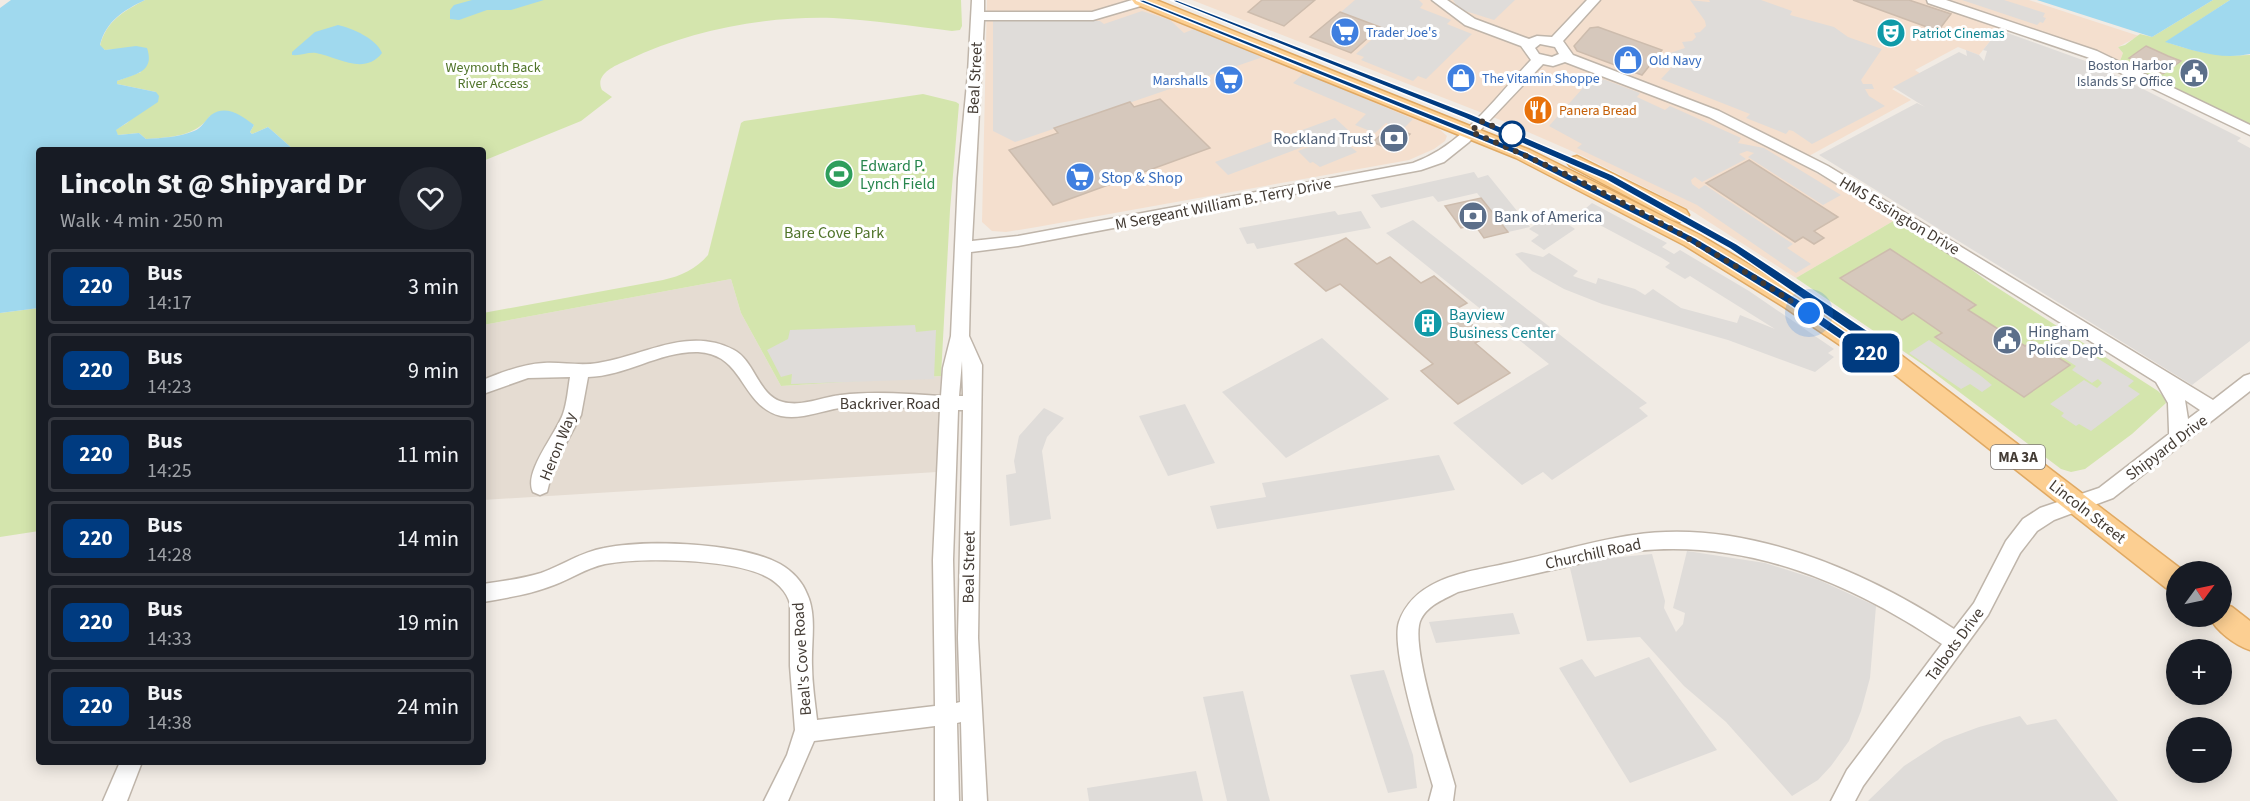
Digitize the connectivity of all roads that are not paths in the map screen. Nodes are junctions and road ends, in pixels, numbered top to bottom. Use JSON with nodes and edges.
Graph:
{"nodes":[{"id":1,"x":978,"y":0,"type":"edge"},
{"id":2,"x":1143,"y":0,"type":"edge"},
{"id":3,"x":1174,"y":0,"type":"edge"},
{"id":4,"x":1438,"y":0,"type":"edge"},
{"id":5,"x":1594,"y":0,"type":"edge"},
{"id":6,"x":1933,"y":0,"type":"edge"},
{"id":7,"x":977,"y":16,"type":"junction"},
{"id":8,"x":1555,"y":42,"type":"junction"},
{"id":9,"x":1529,"y":44,"type":"junction"},
{"id":10,"x":1565,"y":57,"type":"junction"},
{"id":11,"x":1539,"y":60,"type":"junction"},
{"id":12,"x":1476,"y":127,"type":"junction"},
{"id":13,"x":2250,"y":131,"type":"edge"},
{"id":14,"x":965,"y":247,"type":"junction"},
{"id":15,"x":960,"y":336,"type":"junction"},
{"id":16,"x":2150,"y":369,"type":"junction"},
{"id":17,"x":580,"y":370,"type":"junction"},
{"id":18,"x":2250,"y":381,"type":"edge"},
{"id":19,"x":486,"y":386,"type":"edge"},
{"id":20,"x":950,"y":403,"type":"junction"},
{"id":21,"x":972,"y":403,"type":"junction"},
{"id":22,"x":2214,"y":410,"type":"junction"},
{"id":23,"x":2177,"y":440,"type":"junction"},
{"id":24,"x":540,"y":487,"type":"dead end"},
{"id":25,"x":2076,"y":503,"type":"junction"},
{"id":26,"x":2166,"y":572,"type":"edge"},
{"id":27,"x":486,"y":592,"type":"edge"},
{"id":28,"x":2232,"y":623,"type":"edge"},
{"id":29,"x":2250,"y":638,"type":"edge"},
{"id":30,"x":1956,"y":642,"type":"junction"},
{"id":31,"x":971,"y":711,"type":"junction"},
{"id":32,"x":945,"y":716,"type":"junction"},
{"id":33,"x":806,"y":732,"type":"junction"},
{"id":34,"x":130,"y":765,"type":"edge"},
{"id":35,"x":115,"y":801,"type":"edge"},
{"id":36,"x":776,"y":801,"type":"edge"},
{"id":37,"x":947,"y":801,"type":"edge"},
{"id":38,"x":975,"y":801,"type":"edge"},
{"id":39,"x":1441,"y":801,"type":"edge"},
{"id":40,"x":1843,"y":801,"type":"edge"}],
"edges":[{"from":1,"to":7,"type":"street","name":"Beal Street"},
{"from":2,"to":7,"type":"street"},
{"from":2,"to":12,"type":"main road","name":"Lincoln Street","number":"MA 3A"},
{"from":3,"to":12,"type":"main road","name":"Lincoln Street","number":"MA 3A"},
{"from":4,"to":9,"type":"street"},
{"from":5,"to":8,"type":"street"},
{"from":6,"to":13,"type":"street"},
{"from":7,"to":14,"type":"street","name":"Beal Street"},
{"from":8,"to":9,"type":"street"},
{"from":8,"to":10,"type":"street"},
{"from":9,"to":11,"type":"street"},
{"from":10,"to":11,"type":"street"},
{"from":10,"to":16,"type":"street","name":"HMS Essington Drive"},
{"from":11,"to":12,"type":"street","name":"M Sergeant William B. Terry Drive"},
{"from":12,"to":14,"type":"street","name":"M Sergeant William B. Terry Drive"},
{"from":12,"to":25,"type":"main road","name":"Lincoln Street","number":"MA 3A"},
{"from":14,"to":15,"type":"street","name":"Beal Street"},
{"from":15,"to":20,"type":"street","name":"Beal Street"},
{"from":15,"to":21,"type":"street","name":"Beal Street"},
{"from":16,"to":22,"type":"street","name":"HMS Essington Drive"},
{"from":16,"to":23,"type":"street"},
{"from":17,"to":19,"type":"street","name":"Backriver Road"},
{"from":17,"to":20,"type":"street","name":"Backriver Road"},
{"from":17,"to":24,"type":"street","name":"Heron Way"},
{"from":18,"to":22,"type":"street","name":"Shipyard Drive"},
{"from":20,"to":21,"type":"street","name":"Backriver Road"},
{"from":20,"to":32,"type":"street","name":"Beal Street"},
{"from":21,"to":31,"type":"street","name":"Beal Street"},
{"from":22,"to":23,"type":"street","name":"Shipyard Drive"},
{"from":23,"to":25,"type":"street","name":"Shipyard Drive"},
{"from":25,"to":26,"type":"main road","name":"Lincoln Street","number":"MA 3A"},
{"from":25,"to":30,"type":"street","name":"Talbots Drive"},
{"from":27,"to":33,"type":"street","name":"Beal's Cove Road"},
{"from":28,"to":29,"type":"main road"},
{"from":30,"to":39,"type":"street","name":"Churchill Road"},
{"from":30,"to":40,"type":"street","name":"Talbots Drive"},
{"from":31,"to":32,"type":"street","name":"Beal's Cove Road"},
{"from":31,"to":38,"type":"street","name":"Beal Street"},
{"from":32,"to":33,"type":"street","name":"Beal's Cove Road"},
{"from":32,"to":37,"type":"street","name":"Beal Street"},
{"from":33,"to":36,"type":"street","name":"Beal's Cove Road"},
{"from":34,"to":35,"type":"street"}]}
